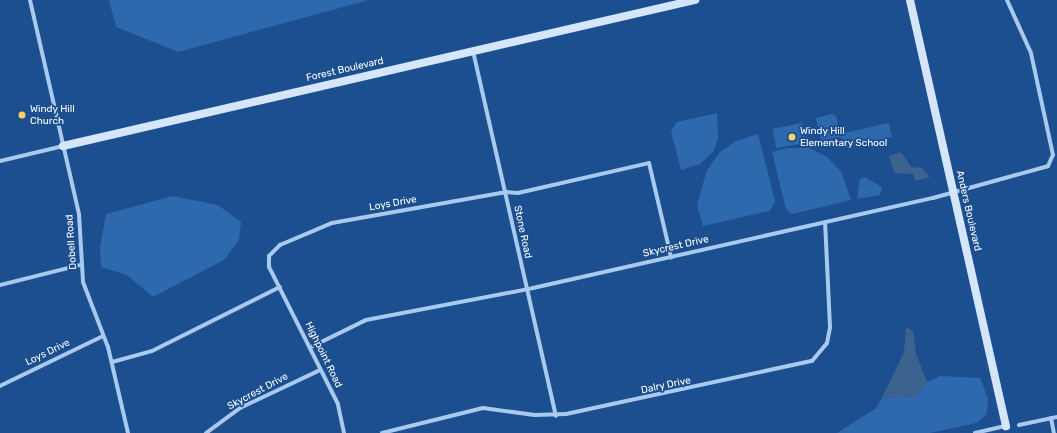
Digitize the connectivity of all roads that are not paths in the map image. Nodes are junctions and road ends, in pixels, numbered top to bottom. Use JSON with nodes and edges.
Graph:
{"nodes":[{"id":1,"x":30,"y":0,"type":"edge"},
{"id":2,"x":695,"y":0,"type":"edge"},
{"id":3,"x":910,"y":0,"type":"edge"},
{"id":4,"x":1007,"y":0,"type":"edge"},
{"id":5,"x":473,"y":51,"type":"junction"},
{"id":6,"x":63,"y":146,"type":"junction"},
{"id":7,"x":0,"y":161,"type":"edge"},
{"id":8,"x":953,"y":190,"type":"junction"},
{"id":9,"x":506,"y":192,"type":"junction"},
{"id":10,"x":825,"y":222,"type":"junction"},
{"id":11,"x":671,"y":257,"type":"junction"},
{"id":12,"x":80,"y":265,"type":"junction"},
{"id":13,"x":0,"y":285,"type":"edge"},
{"id":14,"x":280,"y":287,"type":"junction"},
{"id":15,"x":526,"y":288,"type":"junction"},
{"id":16,"x":104,"y":336,"type":"junction"},
{"id":17,"x":311,"y":347,"type":"junction"},
{"id":18,"x":112,"y":362,"type":"junction"},
{"id":19,"x":320,"y":370,"type":"junction"},
{"id":20,"x":0,"y":386,"type":"edge"},
{"id":21,"x":556,"y":416,"type":"junction"},
{"id":22,"x":1057,"y":417,"type":"edge"},
{"id":23,"x":1051,"y":418,"type":"junction"},
{"id":24,"x":1019,"y":425,"type":"dead end"},
{"id":25,"x":1006,"y":426,"type":"joint"},
{"id":26,"x":980,"y":432,"type":"edge"},
{"id":27,"x":128,"y":433,"type":"edge"},
{"id":28,"x":206,"y":433,"type":"edge"},
{"id":29,"x":344,"y":433,"type":"edge"},
{"id":30,"x":382,"y":433,"type":"edge"},
{"id":31,"x":974,"y":433,"type":"edge"},
{"id":32,"x":1054,"y":433,"type":"edge"}],
"edges":[{"from":1,"to":6,"type":"street","name":"Dobell Road"},
{"from":2,"to":5,"type":"street","name":"Forest Boulevard"},
{"from":3,"to":8,"type":"street","name":"Anders Boulevard"},
{"from":4,"to":8,"type":"street","name":"Skycrest Drive"},
{"from":5,"to":6,"type":"street","name":"Forest Boulevard"},
{"from":5,"to":9,"type":"street","name":"Stone Road"},
{"from":6,"to":7,"type":"street","name":"Forest Boulevard"},
{"from":6,"to":12,"type":"street","name":"Dobell Road"},
{"from":8,"to":10,"type":"street","name":"Skycrest Drive"},
{"from":8,"to":25,"type":"street","name":"Anders Boulevard"},
{"from":9,"to":11,"type":"street","name":"Loys Drive"},
{"from":9,"to":14,"type":"street","name":"Loys Drive"},
{"from":9,"to":15,"type":"street","name":"Stone Road"},
{"from":10,"to":11,"type":"street","name":"Skycrest Drive"},
{"from":10,"to":21,"type":"street","name":"Dalry Drive"},
{"from":11,"to":15,"type":"street","name":"Skycrest Drive"},
{"from":12,"to":13,"type":"street"},
{"from":12,"to":16,"type":"street","name":"Dobell Road"},
{"from":14,"to":17,"type":"street","name":"Highpoint Road"},
{"from":14,"to":18,"type":"street"},
{"from":15,"to":17,"type":"street","name":"Skycrest Drive"},
{"from":15,"to":21,"type":"street","name":"Stone Road"},
{"from":16,"to":18,"type":"street","name":"Dobell Road"},
{"from":16,"to":20,"type":"street","name":"Loys Drive"},
{"from":17,"to":19,"type":"street","name":"Highpoint Road"},
{"from":18,"to":27,"type":"street","name":"Dobell Road"},
{"from":19,"to":28,"type":"street","name":"Skycrest Drive"},
{"from":19,"to":29,"type":"street","name":"Highpoint Road"},
{"from":21,"to":30,"type":"street","name":"Dalry Drive"},
{"from":22,"to":23,"type":"street"},
{"from":23,"to":24,"type":"street"},
{"from":23,"to":32,"type":"street"},
{"from":25,"to":26,"type":"street"},
{"from":26,"to":31,"type":"street"}]}
